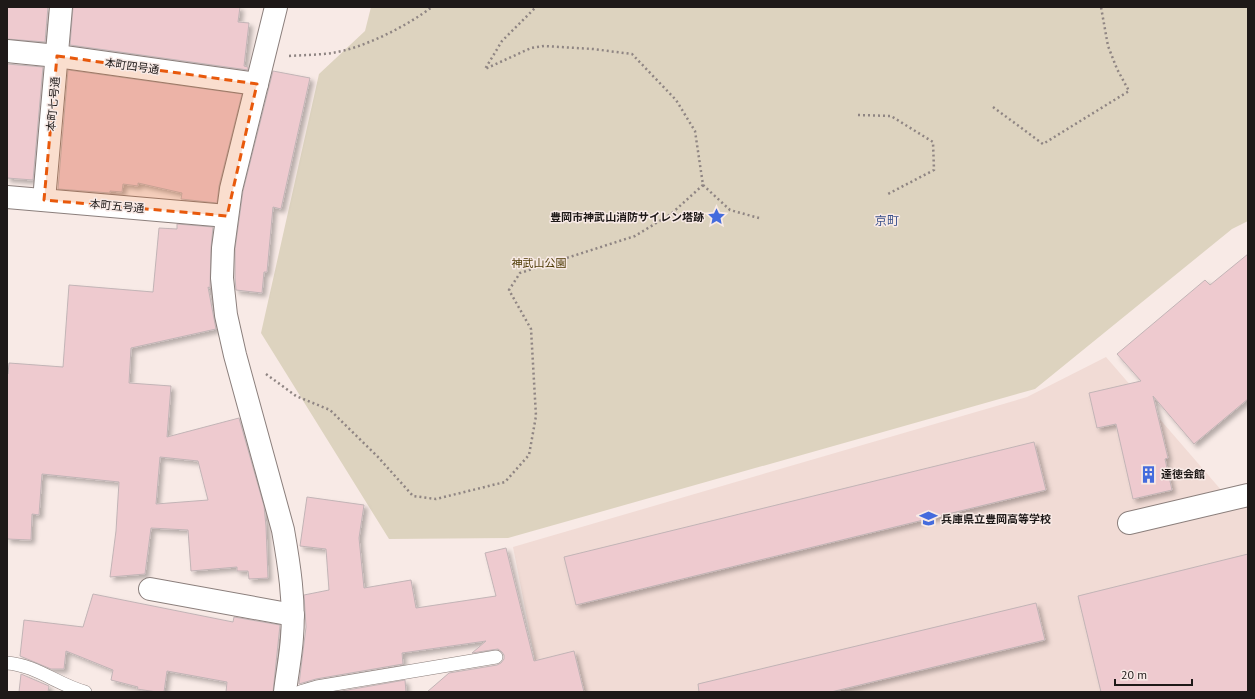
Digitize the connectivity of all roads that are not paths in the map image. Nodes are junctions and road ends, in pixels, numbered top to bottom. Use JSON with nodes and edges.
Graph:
{"nodes":[{"id":1,"x":61,"y":7,"type":"edge"},
{"id":2,"x":276,"y":7,"type":"edge"},
{"id":3,"x":7,"y":51,"type":"edge"},
{"id":4,"x":57,"y":56,"type":"junction"},
{"id":5,"x":257,"y":84,"type":"junction"},
{"id":6,"x":7,"y":197,"type":"edge"},
{"id":7,"x":44,"y":200,"type":"junction"},
{"id":8,"x":227,"y":216,"type":"junction"},
{"id":9,"x":1248,"y":495,"type":"edge"},
{"id":10,"x":1129,"y":523,"type":"dead end"},
{"id":11,"x":150,"y":589,"type":"dead end"},
{"id":12,"x":293,"y":615,"type":"junction"},
{"id":13,"x":496,"y":656,"type":"dead end"},
{"id":14,"x":7,"y":663,"type":"edge"},
{"id":15,"x":85,"y":692,"type":"edge"},
{"id":16,"x":285,"y":692,"type":"edge"},
{"id":17,"x":300,"y":692,"type":"edge"}],
"edges":[{"from":1,"to":4,"type":"street","name":"本町七号通"},
{"from":2,"to":5,"type":"street"},
{"from":3,"to":4,"type":"street","name":"本町四号通"},
{"from":4,"to":5,"type":"street","name":"本町四号通"},
{"from":4,"to":7,"type":"street","name":"本町七号通"},
{"from":5,"to":8,"type":"street"},
{"from":6,"to":7,"type":"street","name":"本町五号通"},
{"from":7,"to":8,"type":"street","name":"本町五号通"},
{"from":8,"to":12,"type":"street"},
{"from":9,"to":10,"type":"street"},
{"from":11,"to":12,"type":"street"},
{"from":12,"to":16,"type":"street"},
{"from":13,"to":17,"type":"lane"},
{"from":14,"to":15,"type":"lane"}]}
